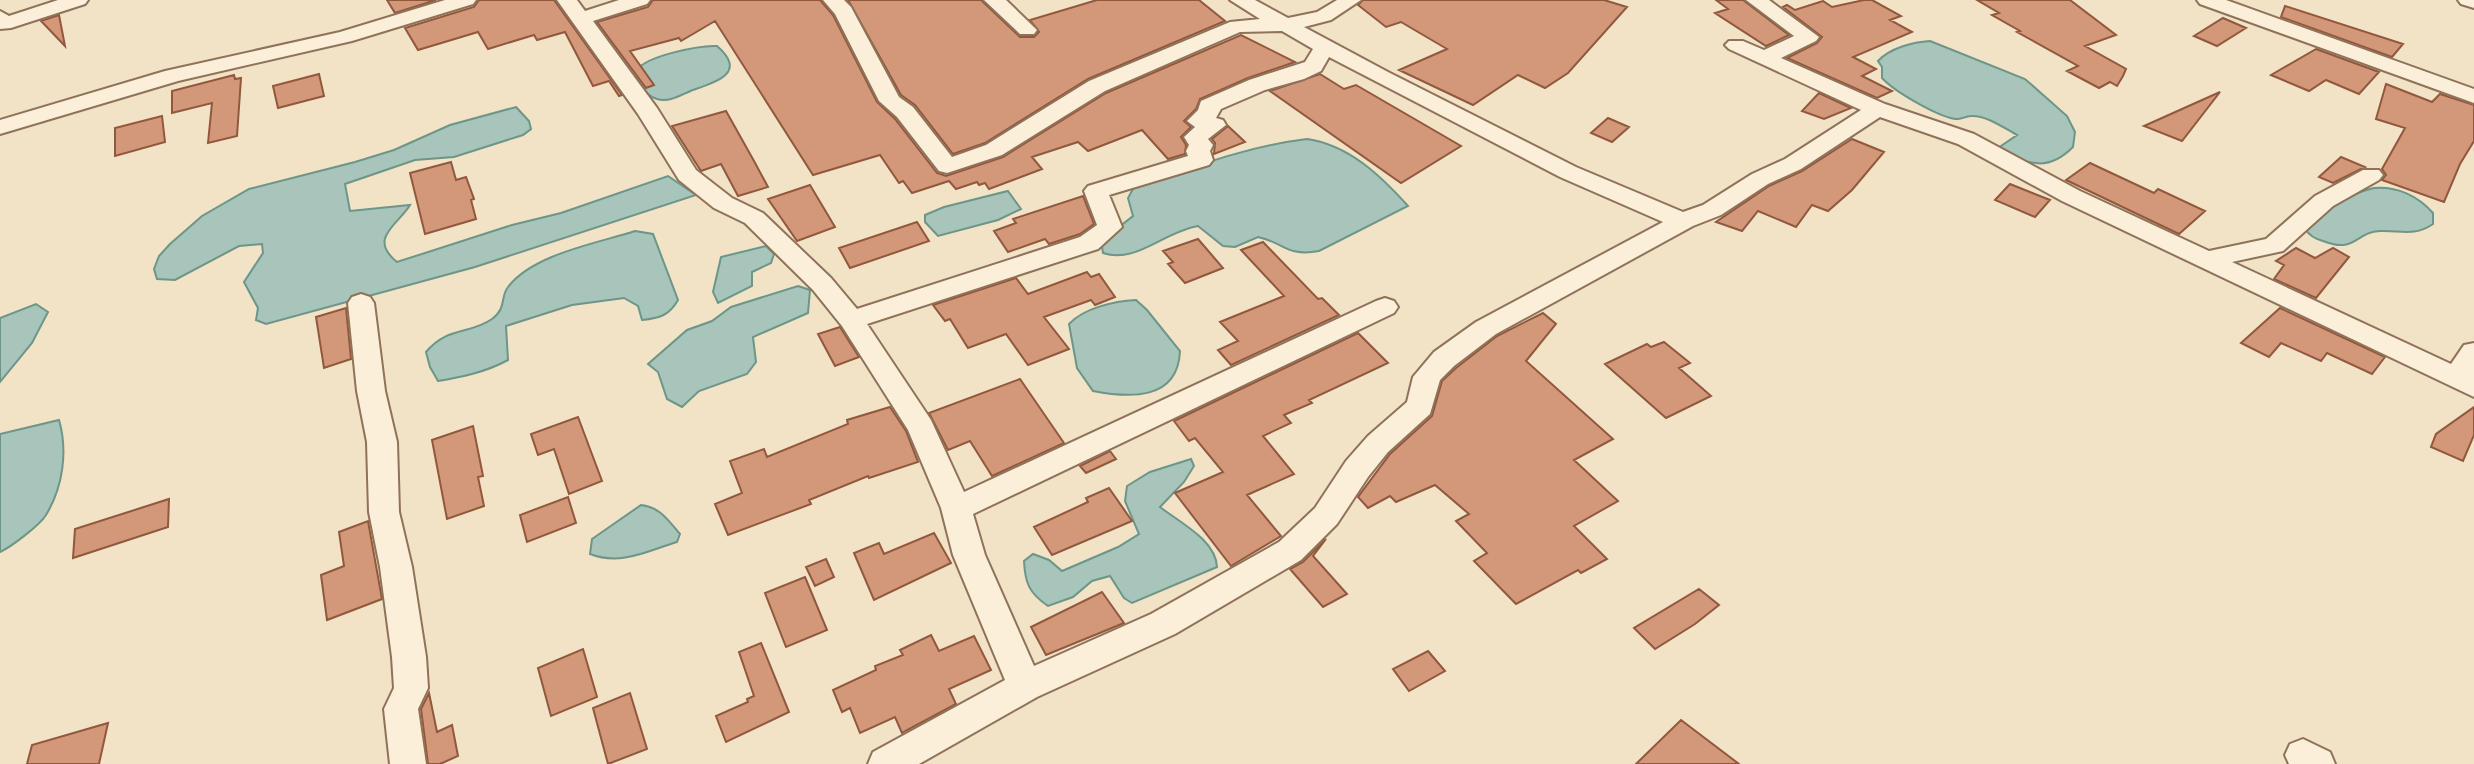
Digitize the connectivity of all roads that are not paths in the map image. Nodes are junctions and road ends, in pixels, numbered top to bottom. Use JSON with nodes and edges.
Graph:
{"nodes":[{"id":1,"x":78,"y":0,"type":"edge"},
{"id":2,"x":380,"y":0,"type":"edge"},
{"id":3,"x":466,"y":0,"type":"edge"},
{"id":4,"x":640,"y":0,"type":"edge"},
{"id":5,"x":833,"y":0,"type":"edge"},
{"id":6,"x":994,"y":0,"type":"edge"},
{"id":7,"x":1240,"y":0,"type":"edge"},
{"id":8,"x":1352,"y":0,"type":"edge"},
{"id":9,"x":1756,"y":0,"type":"edge"},
{"id":10,"x":2207,"y":0,"type":"edge"},
{"id":11,"x":2468,"y":0,"type":"edge"},
{"id":12,"x":2474,"y":2,"type":"edge"},
{"id":13,"x":575,"y":9,"type":"edge"},
{"id":14,"x":0,"y":17,"type":"edge"},
{"id":15,"x":397,"y":21,"type":"junction"},
{"id":16,"x":1286,"y":25,"type":"junction"},
{"id":17,"x":1027,"y":30,"type":"dead end"},
{"id":18,"x":1736,"y":45,"type":"dead end"},
{"id":19,"x":1325,"y":46,"type":"junction"},
{"id":20,"x":1765,"y":57,"type":"junction"},
{"id":21,"x":2474,"y":96,"type":"edge"},
{"id":22,"x":1877,"y":109,"type":"junction"},
{"id":23,"x":0,"y":127,"type":"edge"},
{"id":24,"x":2371,"y":175,"type":"dead end"},
{"id":25,"x":1684,"y":220,"type":"junction"},
{"id":26,"x":2206,"y":260,"type":"junction"},
{"id":27,"x":361,"y":303,"type":"dead end"},
{"id":28,"x":1385,"y":307,"type":"dead end"},
{"id":29,"x":851,"y":320,"type":"junction"},
{"id":30,"x":2474,"y":352,"type":"edge"},
{"id":31,"x":2465,"y":382,"type":"edge"},
{"id":32,"x":956,"y":508,"type":"junction"},
{"id":33,"x":1025,"y":686,"type":"junction"},
{"id":34,"x":408,"y":764,"type":"edge"},
{"id":35,"x":886,"y":764,"type":"edge"}],
"edges":[{"from":1,"to":14,"type":"street"},
{"from":2,"to":15,"type":"street"},
{"from":3,"to":15,"type":"street"},
{"from":4,"to":13,"type":"street"},
{"from":5,"to":16,"type":"street"},
{"from":6,"to":17,"type":"street"},
{"from":7,"to":16,"type":"street"},
{"from":8,"to":16,"type":"street"},
{"from":9,"to":20,"type":"street"},
{"from":10,"to":21,"type":"street"},
{"from":11,"to":12,"type":"street"},
{"from":13,"to":29,"type":"street"},
{"from":15,"to":23,"type":"street"},
{"from":16,"to":19,"type":"street"},
{"from":18,"to":20,"type":"street"},
{"from":19,"to":25,"type":"street"},
{"from":19,"to":29,"type":"street"},
{"from":20,"to":22,"type":"street"},
{"from":22,"to":25,"type":"street"},
{"from":22,"to":26,"type":"street"},
{"from":24,"to":26,"type":"street"},
{"from":25,"to":33,"type":"street"},
{"from":26,"to":31,"type":"street"},
{"from":27,"to":34,"type":"street"},
{"from":28,"to":32,"type":"street"},
{"from":29,"to":32,"type":"street"},
{"from":30,"to":31,"type":"street"},
{"from":32,"to":33,"type":"street"},
{"from":33,"to":35,"type":"street"}]}
